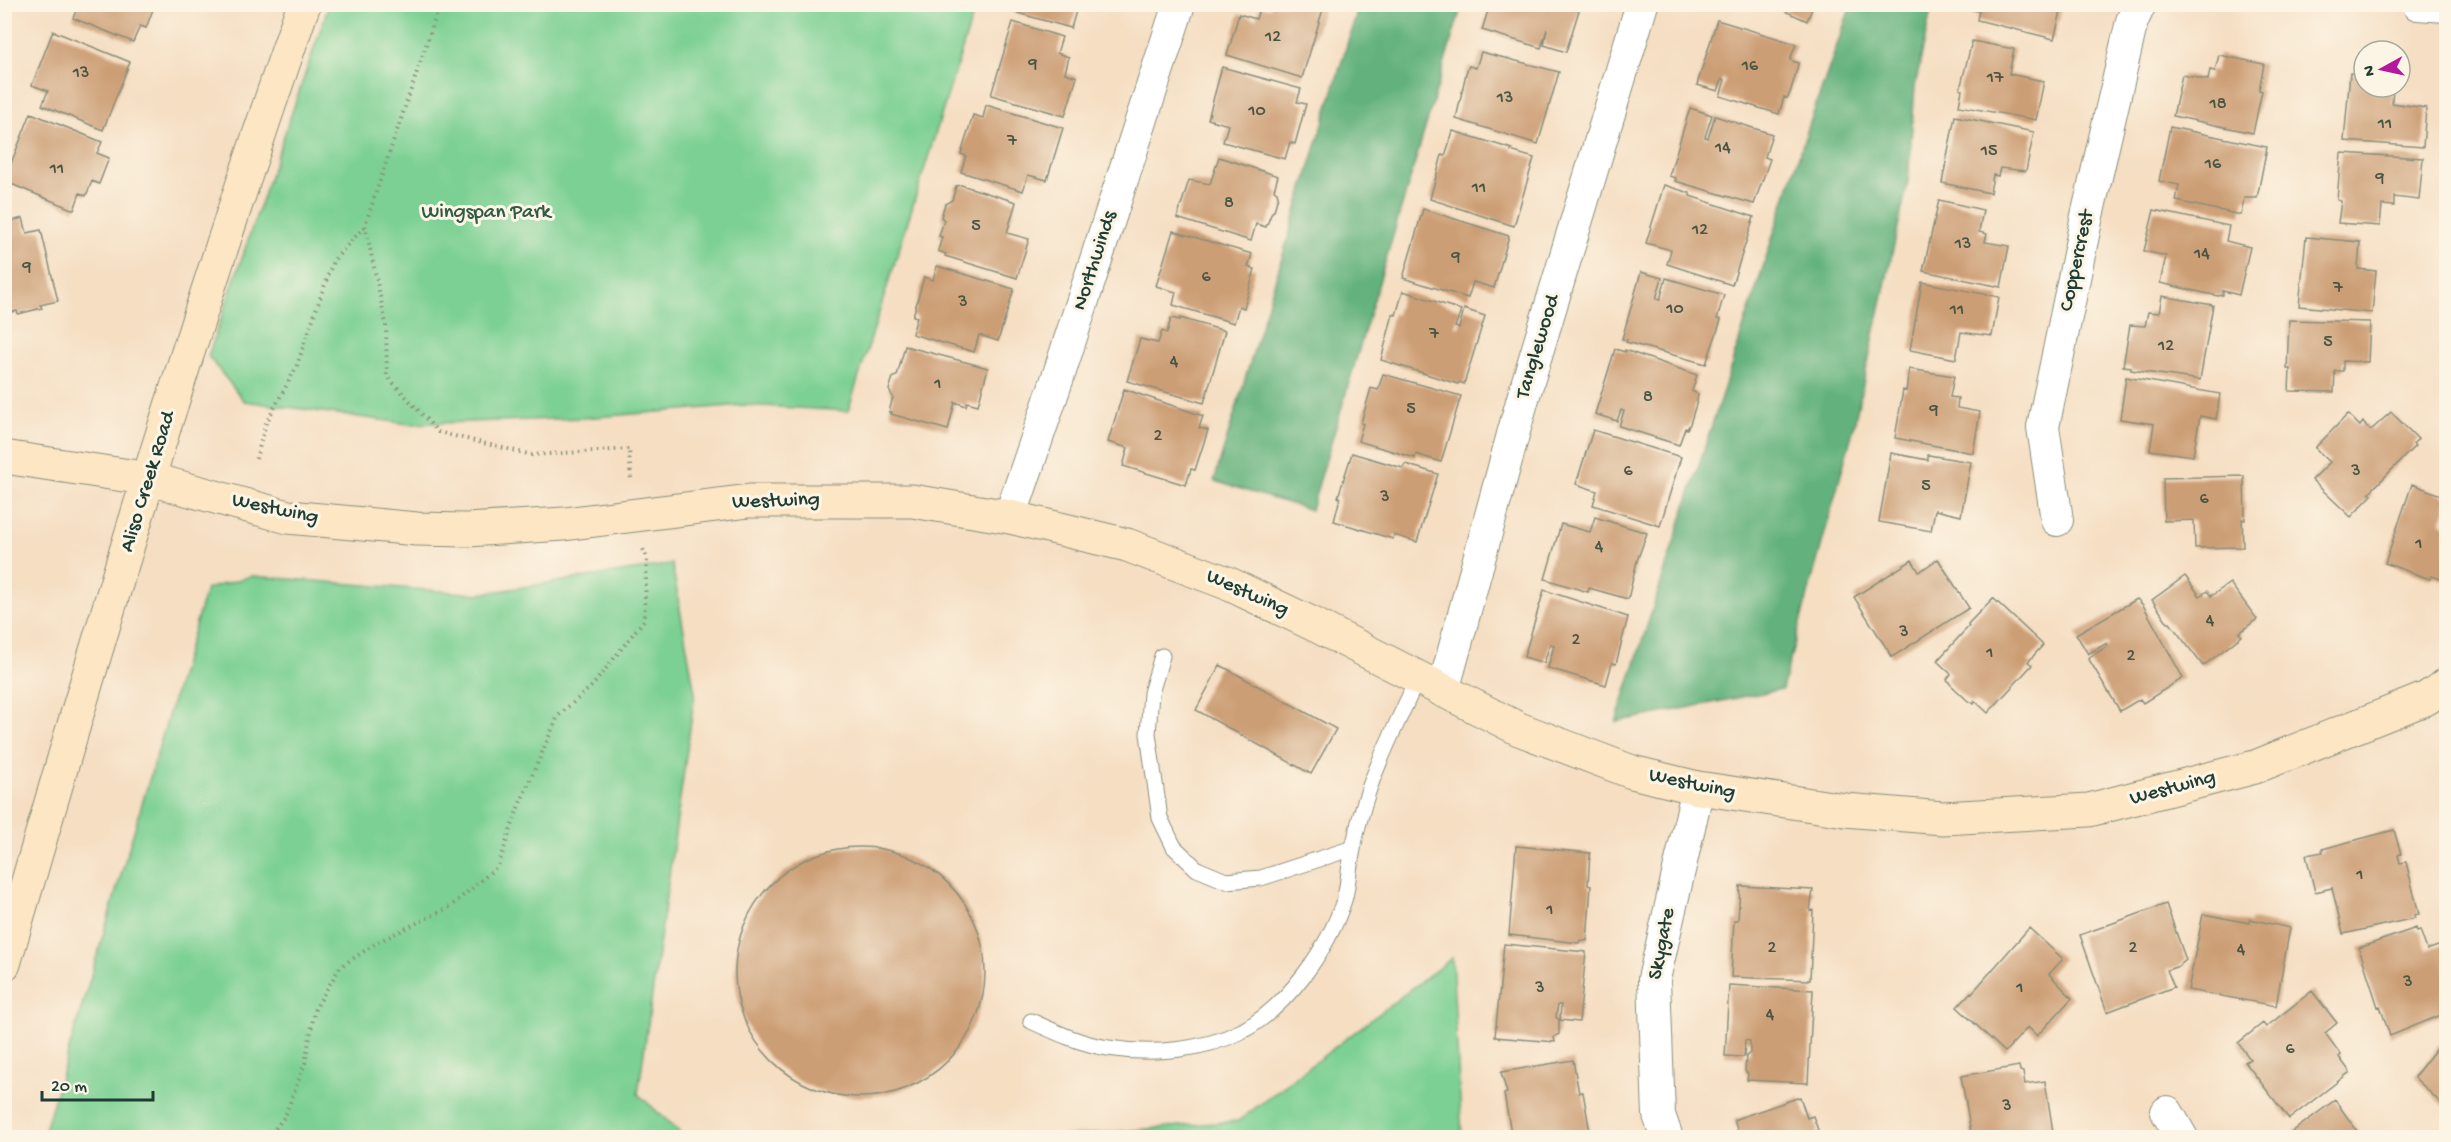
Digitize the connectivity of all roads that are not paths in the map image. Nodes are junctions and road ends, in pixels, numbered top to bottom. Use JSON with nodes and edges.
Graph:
{"nodes":[{"id":1,"x":304,"y":4,"type":"edge"},
{"id":2,"x":1179,"y":4,"type":"edge"},
{"id":3,"x":1642,"y":4,"type":"edge"},
{"id":4,"x":2140,"y":4,"type":"edge"},
{"id":5,"x":2418,"y":4,"type":"edge"},
{"id":6,"x":2446,"y":6,"type":"edge"},
{"id":7,"x":4,"y":457,"type":"edge"},
{"id":8,"x":150,"y":479,"type":"junction"},
{"id":9,"x":1010,"y":517,"type":"junction"},
{"id":10,"x":2057,"y":520,"type":"dead end"},
{"id":11,"x":1162,"y":656,"type":"dead end"},
{"id":12,"x":1431,"y":684,"type":"junction"},
{"id":13,"x":2446,"y":685,"type":"edge"},
{"id":14,"x":1698,"y":788,"type":"junction"},
{"id":15,"x":1353,"y":848,"type":"junction"},
{"id":16,"x":4,"y":964,"type":"edge"},
{"id":17,"x":1030,"y":1021,"type":"dead end"},
{"id":18,"x":1667,"y":1137,"type":"edge"}],
"edges":[{"from":1,"to":8,"type":"street","name":"Aliso Creek Road"},
{"from":2,"to":9,"type":"street","name":"Northwinds"},
{"from":3,"to":12,"type":"street","name":"Tanglewood"},
{"from":4,"to":10,"type":"street","name":"Coppercrest"},
{"from":5,"to":6,"type":"street"},
{"from":7,"to":8,"type":"street","name":"Westwing"},
{"from":8,"to":9,"type":"street","name":"Westwing"},
{"from":8,"to":16,"type":"street","name":"Aliso Creek Road"},
{"from":9,"to":12,"type":"street","name":"Westwing"},
{"from":11,"to":15,"type":"lane"},
{"from":12,"to":14,"type":"street","name":"Westwing"},
{"from":12,"to":15,"type":"lane"},
{"from":13,"to":14,"type":"street","name":"Westwing"},
{"from":14,"to":18,"type":"street","name":"Skygate"},
{"from":15,"to":17,"type":"lane"}]}
